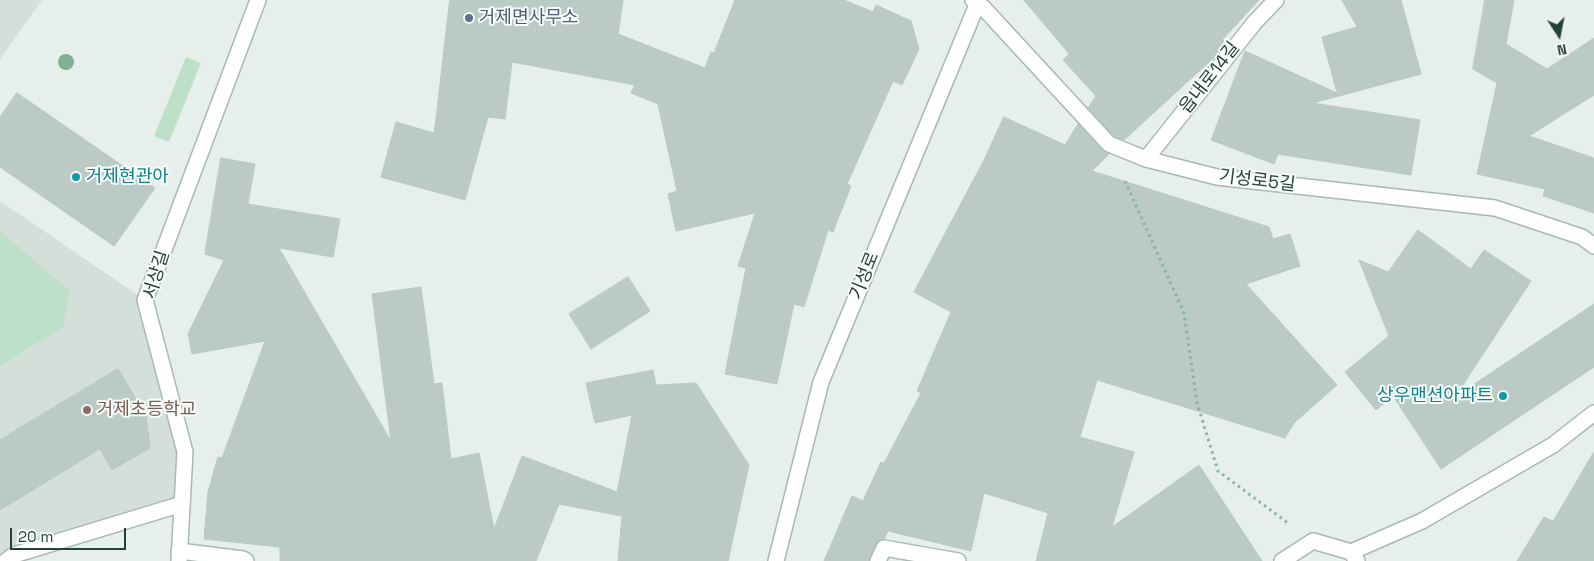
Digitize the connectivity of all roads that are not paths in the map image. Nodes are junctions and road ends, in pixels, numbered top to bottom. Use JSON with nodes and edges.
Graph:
{"nodes":[{"id":1,"x":258,"y":0,"type":"edge"},
{"id":2,"x":1276,"y":0,"type":"edge"},
{"id":3,"x":977,"y":1,"type":"edge"},
{"id":4,"x":1146,"y":159,"type":"junction"},
{"id":5,"x":1594,"y":246,"type":"edge"},
{"id":6,"x":1594,"y":413,"type":"edge"},
{"id":7,"x":182,"y":504,"type":"junction"},
{"id":8,"x":179,"y":556,"type":"edge"},
{"id":9,"x":1354,"y":557,"type":"edge"},
{"id":10,"x":6,"y":561,"type":"edge"},
{"id":11,"x":246,"y":561,"type":"edge"},
{"id":12,"x":776,"y":561,"type":"edge"},
{"id":13,"x":878,"y":561,"type":"edge"},
{"id":14,"x":958,"y":561,"type":"edge"},
{"id":15,"x":1282,"y":561,"type":"edge"}],
"edges":[{"from":1,"to":7,"type":"street","name":"서상길"},
{"from":2,"to":4,"type":"street","name":"읍내로14길"},
{"from":3,"to":4,"type":"street","name":"기성로5길"},
{"from":3,"to":12,"type":"street","name":"기성로"},
{"from":4,"to":5,"type":"street","name":"기성로5길"},
{"from":6,"to":9,"type":"street"},
{"from":7,"to":8,"type":"street","name":"서상길"},
{"from":7,"to":10,"type":"street"},
{"from":8,"to":11,"type":"street"},
{"from":9,"to":15,"type":"street"},
{"from":13,"to":14,"type":"street"}]}
